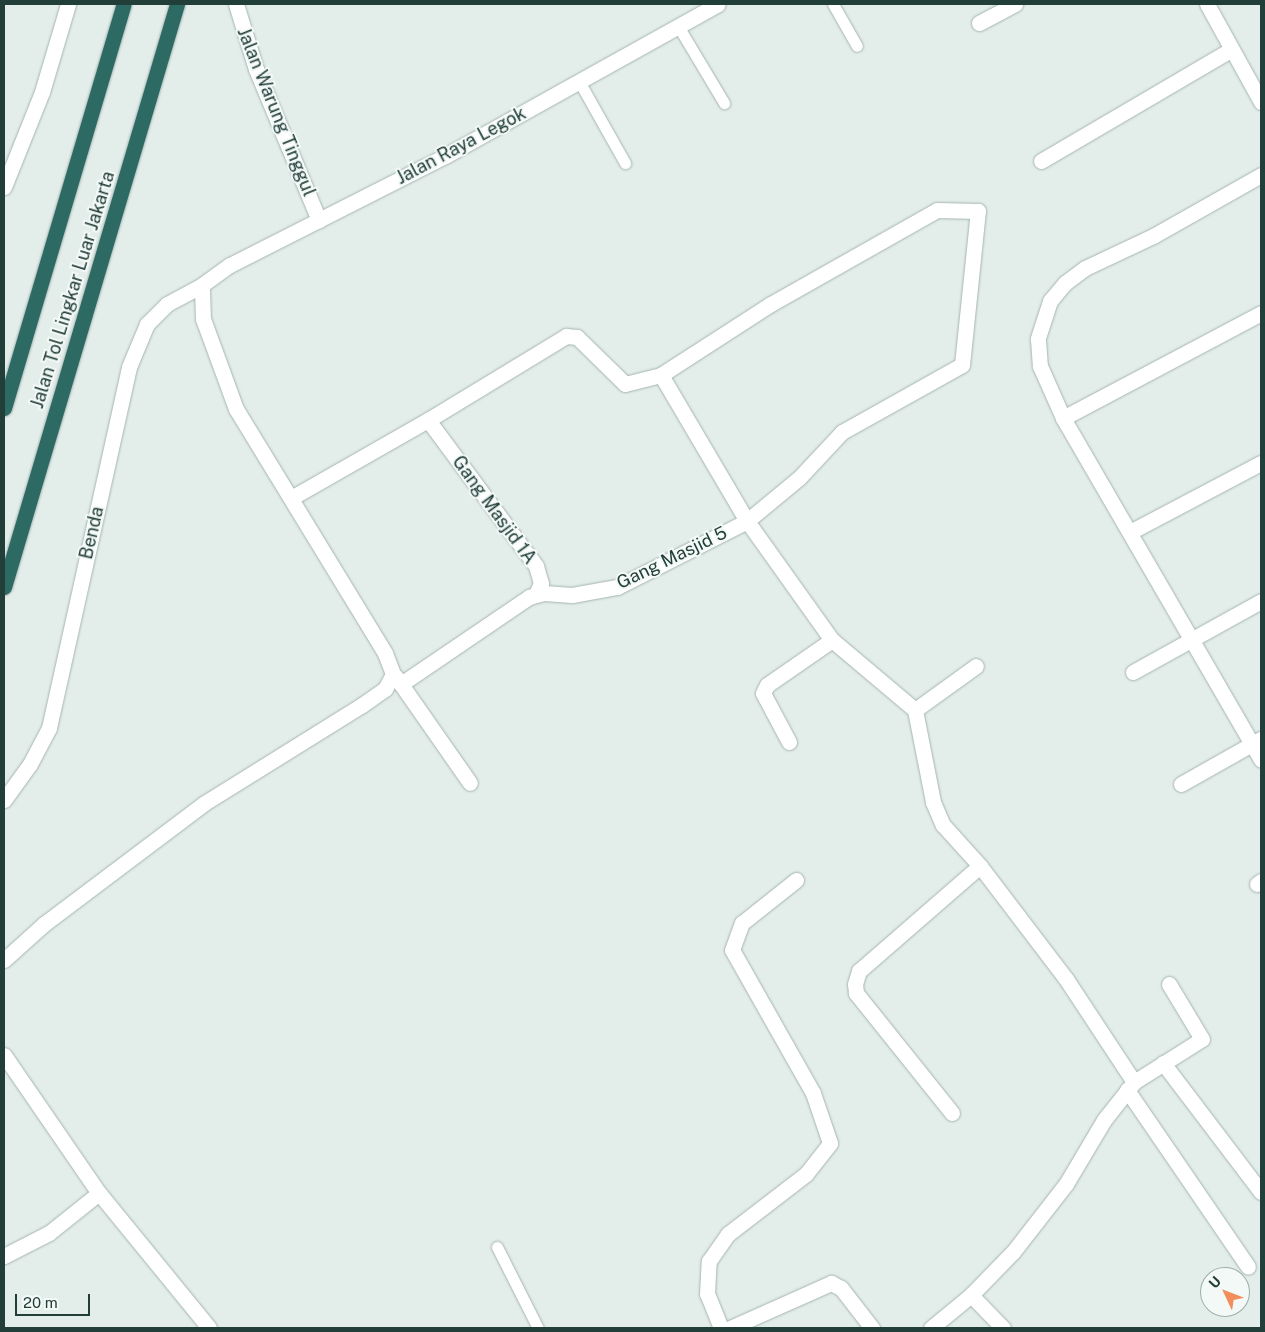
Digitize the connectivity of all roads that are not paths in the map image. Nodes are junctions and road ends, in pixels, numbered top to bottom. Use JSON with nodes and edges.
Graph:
{"nodes":[{"id":1,"x":68,"y":4,"type":"edge"},
{"id":2,"x":124,"y":4,"type":"edge"},
{"id":3,"x":177,"y":4,"type":"edge"},
{"id":4,"x":236,"y":4,"type":"edge"},
{"id":5,"x":718,"y":4,"type":"edge"},
{"id":6,"x":833,"y":4,"type":"edge"},
{"id":7,"x":1015,"y":4,"type":"edge"},
{"id":8,"x":1206,"y":4,"type":"edge"},
{"id":9,"x":979,"y":23,"type":"dead end"},
{"id":10,"x":678,"y":26,"type":"junction"},
{"id":11,"x":858,"y":46,"type":"dead end"},
{"id":12,"x":1232,"y":49,"type":"junction"},
{"id":13,"x":580,"y":83,"type":"junction"},
{"id":14,"x":1261,"y":102,"type":"edge"},
{"id":15,"x":724,"y":103,"type":"dead end"},
{"id":16,"x":1041,"y":161,"type":"dead end"},
{"id":17,"x":625,"y":164,"type":"dead end"},
{"id":18,"x":1261,"y":175,"type":"edge"},
{"id":19,"x":4,"y":186,"type":"edge"},
{"id":20,"x":319,"y":220,"type":"junction"},
{"id":21,"x":202,"y":285,"type":"junction"},
{"id":22,"x":1261,"y":313,"type":"edge"},
{"id":23,"x":661,"y":375,"type":"junction"},
{"id":24,"x":4,"y":408,"type":"edge"},
{"id":25,"x":1063,"y":418,"type":"junction"},
{"id":26,"x":428,"y":420,"type":"junction"},
{"id":27,"x":1261,"y":462,"type":"edge"},
{"id":28,"x":291,"y":498,"type":"junction"},
{"id":29,"x":748,"y":521,"type":"junction"},
{"id":30,"x":1130,"y":532,"type":"junction"},
{"id":31,"x":4,"y":587,"type":"edge"},
{"id":32,"x":536,"y":594,"type":"junction"},
{"id":33,"x":1261,"y":601,"type":"edge"},
{"id":34,"x":832,"y":640,"type":"junction"},
{"id":35,"x":1191,"y":640,"type":"junction"},
{"id":36,"x":976,"y":666,"type":"dead end"},
{"id":37,"x":1133,"y":672,"type":"dead end"},
{"id":38,"x":397,"y":679,"type":"junction"},
{"id":39,"x":915,"y":710,"type":"junction"},
{"id":40,"x":1257,"y":741,"type":"edge"},
{"id":41,"x":790,"y":742,"type":"dead end"},
{"id":42,"x":1261,"y":760,"type":"edge"},
{"id":43,"x":470,"y":783,"type":"dead end"},
{"id":44,"x":1181,"y":784,"type":"dead end"},
{"id":45,"x":4,"y":800,"type":"edge"},
{"id":46,"x":980,"y":866,"type":"junction"},
{"id":47,"x":796,"y":880,"type":"dead end"},
{"id":48,"x":4,"y":960,"type":"edge"},
{"id":49,"x":1169,"y":984,"type":"dead end"},
{"id":50,"x":4,"y":1055,"type":"edge"},
{"id":51,"x":1163,"y":1063,"type":"junction"},
{"id":52,"x":1130,"y":1086,"type":"junction"},
{"id":53,"x":952,"y":1113,"type":"dead end"},
{"id":54,"x":1261,"y":1192,"type":"edge"},
{"id":55,"x":99,"y":1194,"type":"junction"},
{"id":56,"x":496,"y":1247,"type":"dead end"},
{"id":57,"x":4,"y":1256,"type":"edge"},
{"id":58,"x":1248,"y":1267,"type":"dead end"},
{"id":59,"x":971,"y":1295,"type":"junction"},
{"id":60,"x":209,"y":1328,"type":"edge"},
{"id":61,"x":538,"y":1328,"type":"edge"},
{"id":62,"x":721,"y":1328,"type":"edge"},
{"id":63,"x":730,"y":1328,"type":"edge"},
{"id":64,"x":872,"y":1328,"type":"edge"},
{"id":65,"x":931,"y":1328,"type":"edge"},
{"id":66,"x":1003,"y":1328,"type":"edge"}],
"edges":[{"from":1,"to":19,"type":"street"},
{"from":2,"to":24,"type":"highway","name":"Jalan Tol Lingkar Luar Jakarta"},
{"from":3,"to":31,"type":"highway","name":"Jalan Tol Lingkar Luar Jakarta"},
{"from":4,"to":20,"type":"street","name":"Jalan Warung Tinggul"},
{"from":5,"to":10,"type":"street","name":"Jalan Raya Legok"},
{"from":6,"to":11,"type":"lane"},
{"from":7,"to":9,"type":"street"},
{"from":8,"to":12,"type":"street"},
{"from":10,"to":13,"type":"street","name":"Jalan Raya Legok"},
{"from":10,"to":15,"type":"lane"},
{"from":12,"to":14,"type":"street"},
{"from":12,"to":16,"type":"street"},
{"from":13,"to":17,"type":"lane"},
{"from":13,"to":20,"type":"street","name":"Jalan Raya Legok"},
{"from":18,"to":25,"type":"street"},
{"from":20,"to":21,"type":"street","name":"Jalan Raya Legok"},
{"from":21,"to":28,"type":"street"},
{"from":21,"to":45,"type":"street","name":"Benda"},
{"from":22,"to":25,"type":"street"},
{"from":23,"to":26,"type":"street"},
{"from":23,"to":29,"type":"street"},
{"from":23,"to":29,"type":"street","name":"Gang Masjid 5"},
{"from":25,"to":30,"type":"street"},
{"from":26,"to":28,"type":"street"},
{"from":26,"to":32,"type":"street","name":"Gang Masjid 1A"},
{"from":27,"to":30,"type":"street"},
{"from":28,"to":38,"type":"street"},
{"from":29,"to":32,"type":"street","name":"Gang Masjid 5"},
{"from":29,"to":34,"type":"street"},
{"from":30,"to":35,"type":"street"},
{"from":32,"to":38,"type":"street"},
{"from":33,"to":35,"type":"street"},
{"from":34,"to":39,"type":"street"},
{"from":34,"to":41,"type":"street"},
{"from":35,"to":37,"type":"street"},
{"from":35,"to":40,"type":"street"},
{"from":36,"to":39,"type":"street"},
{"from":38,"to":43,"type":"street"},
{"from":38,"to":48,"type":"street"},
{"from":39,"to":46,"type":"street"},
{"from":40,"to":42,"type":"street"},
{"from":40,"to":44,"type":"street"},
{"from":46,"to":52,"type":"street"},
{"from":46,"to":53,"type":"street"},
{"from":47,"to":62,"type":"street"},
{"from":49,"to":51,"type":"street"},
{"from":50,"to":55,"type":"street"},
{"from":51,"to":52,"type":"street"},
{"from":51,"to":54,"type":"street"},
{"from":52,"to":58,"type":"street"},
{"from":52,"to":59,"type":"street"},
{"from":55,"to":57,"type":"street"},
{"from":55,"to":60,"type":"street"},
{"from":56,"to":61,"type":"lane"},
{"from":59,"to":65,"type":"street"},
{"from":59,"to":66,"type":"street"},
{"from":63,"to":64,"type":"street"}]}
